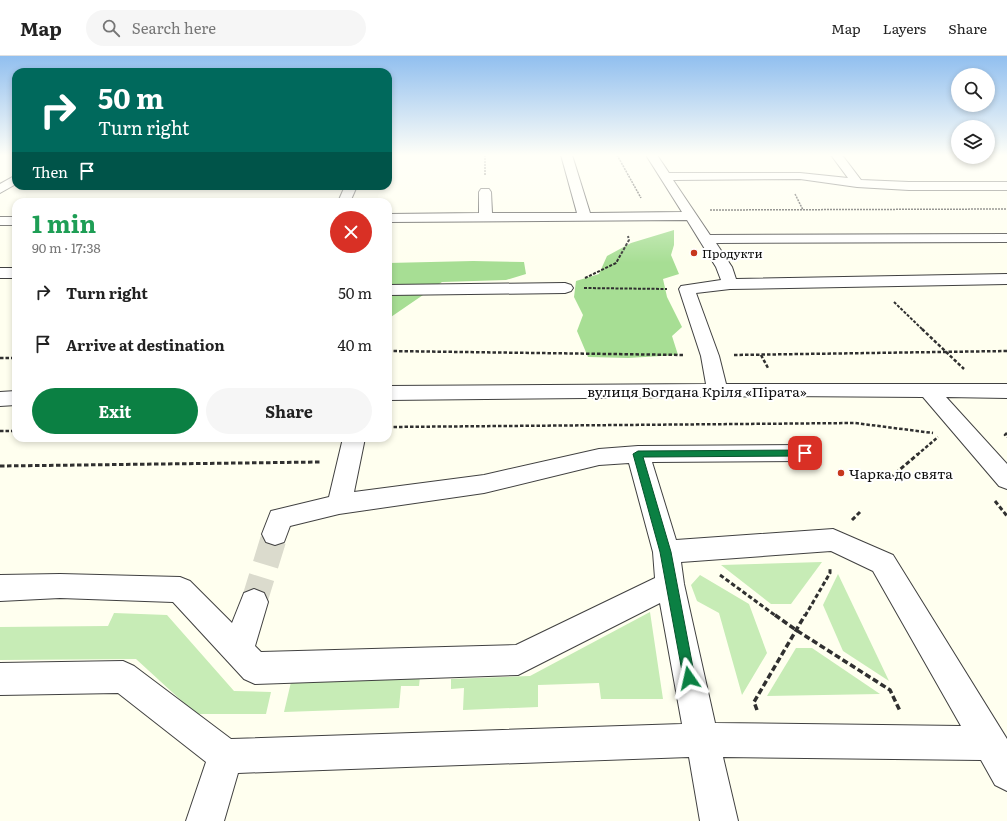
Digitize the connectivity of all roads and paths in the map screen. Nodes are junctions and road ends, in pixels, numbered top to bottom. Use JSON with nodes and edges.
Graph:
{"nodes":[{"id":1,"x":577,"y":191,"type":"edge"},
{"id":2,"x":636,"y":191,"type":"edge"},
{"id":3,"x":679,"y":191,"type":"edge"},
{"id":4,"x":485,"y":192,"type":"dead end"},
{"id":5,"x":1007,"y":209,"type":"edge"},
{"id":6,"x":689,"y":213,"type":"junction"},
{"id":7,"x":624,"y":216,"type":"junction"},
{"id":8,"x":650,"y":216,"type":"junction"},
{"id":9,"x":585,"y":217,"type":"junction"},
{"id":10,"x":392,"y":218,"type":"edge"},
{"id":11,"x":486,"y":218,"type":"junction"},
{"id":12,"x":0,"y":221,"type":"edge"},
{"id":13,"x":12,"y":221,"type":"edge"},
{"id":14,"x":1007,"y":238,"type":"edge"},
{"id":15,"x":705,"y":239,"type":"junction"},
{"id":16,"x":0,"y":273,"type":"edge"},
{"id":17,"x":12,"y":273,"type":"edge"},
{"id":18,"x":1007,"y":279,"type":"edge"},
{"id":19,"x":874,"y":283,"type":"junction"},
{"id":20,"x":730,"y":284,"type":"junction"},
{"id":21,"x":565,"y":288,"type":"junction"},
{"id":22,"x":687,"y":289,"type":"junction"},
{"id":23,"x":392,"y":290,"type":"edge"},
{"id":24,"x":392,"y":351,"type":"edge"},
{"id":25,"x":1007,"y":351,"type":"edge"},
{"id":26,"x":946,"y":352,"type":"junction"},
{"id":27,"x":710,"y":356,"type":"junction"},
{"id":28,"x":0,"y":358,"type":"edge"},
{"id":29,"x":12,"y":358,"type":"edge"},
{"id":30,"x":967,"y":372,"type":"dead end"},
{"id":31,"x":1007,"y":390,"type":"edge"},
{"id":32,"x":718,"y":391,"type":"junction"},
{"id":33,"x":930,"y":391,"type":"junction"},
{"id":34,"x":392,"y":394,"type":"edge"},
{"id":35,"x":12,"y":398,"type":"edge"},
{"id":36,"x":0,"y":399,"type":"edge"},
{"id":37,"x":392,"y":426,"type":"edge"},
{"id":38,"x":0,"y":431,"type":"edge"},
{"id":39,"x":12,"y":431,"type":"edge"},
{"id":40,"x":1007,"y":433,"type":"edge"},
{"id":41,"x":1007,"y":437,"type":"edge"},
{"id":42,"x":353,"y":442,"type":"edge"},
{"id":43,"x":805,"y":453,"type":"dead end"},
{"id":44,"x":638,"y":454,"type":"junction"},
{"id":45,"x":348,"y":462,"type":"junction"},
{"id":46,"x":0,"y":466,"type":"edge"},
{"id":47,"x":890,"y":478,"type":"dead end"},
{"id":48,"x":1007,"y":480,"type":"edge"},
{"id":49,"x":339,"y":504,"type":"junction"},
{"id":50,"x":860,"y":512,"type":"dead end"},
{"id":51,"x":274,"y":534,"type":"tunnel mouth"},
{"id":52,"x":833,"y":540,"type":"junction"},
{"id":53,"x":666,"y":552,"type":"junction"},
{"id":54,"x":719,"y":574,"type":"dead end"},
{"id":55,"x":670,"y":584,"type":"junction"},
{"id":56,"x":0,"y":588,"type":"edge"},
{"id":57,"x":254,"y":602,"type":"tunnel mouth"},
{"id":58,"x":796,"y":630,"type":"junction"},
{"id":59,"x":238,"y":651,"type":"junction"},
{"id":60,"x":0,"y":679,"type":"edge"},
{"id":61,"x":701,"y":740,"type":"junction"},
{"id":62,"x":766,"y":741,"type":"junction"},
{"id":63,"x":914,"y":743,"type":"junction"},
{"id":64,"x":990,"y":743,"type":"junction"},
{"id":65,"x":226,"y":756,"type":"junction"},
{"id":66,"x":1007,"y":773,"type":"edge"},
{"id":67,"x":205,"y":821,"type":"edge"},
{"id":68,"x":719,"y":821,"type":"edge"}],
"edges":[{"from":1,"to":9,"type":"street"},
{"from":2,"to":8,"type":"path"},
{"from":3,"to":6,"type":"street"},
{"from":4,"to":11,"type":"street"},
{"from":5,"to":6,"type":"path"},
{"from":6,"to":8,"type":"street"},
{"from":6,"to":15,"type":"street"},
{"from":7,"to":8,"type":"street"},
{"from":7,"to":9,"type":"street"},
{"from":7,"to":21,"type":"path"},
{"from":9,"to":11,"type":"street"},
{"from":10,"to":11,"type":"street"},
{"from":12,"to":13,"type":"street"},
{"from":14,"to":15,"type":"street"},
{"from":15,"to":20,"type":"street"},
{"from":16,"to":17,"type":"street"},
{"from":18,"to":19,"type":"street"},
{"from":19,"to":20,"type":"street"},
{"from":19,"to":26,"type":"path"},
{"from":20,"to":22,"type":"street"},
{"from":21,"to":22,"type":"path"},
{"from":21,"to":23,"type":"street"},
{"from":22,"to":27,"type":"street"},
{"from":24,"to":27,"type":"path"},
{"from":25,"to":26,"type":"path"},
{"from":26,"to":27,"type":"path"},
{"from":26,"to":30,"type":"path"},
{"from":27,"to":32,"type":"street"},
{"from":28,"to":29,"type":"path"},
{"from":31,"to":33,"type":"street","name":"вулиця Богдана Кріля «Пірата»"},
{"from":32,"to":33,"type":"street","name":"вулиця Богдана Кріля «Пірата»"},
{"from":32,"to":34,"type":"street","name":"вулиця Богдана Кріля «Пірата»"},
{"from":33,"to":48,"type":"street"},
{"from":35,"to":36,"type":"street"},
{"from":37,"to":47,"type":"path"},
{"from":38,"to":39,"type":"path"},
{"from":40,"to":41,"type":"path"},
{"from":42,"to":45,"type":"street"},
{"from":43,"to":44,"type":"street"},
{"from":44,"to":49,"type":"street"},
{"from":44,"to":53,"type":"street"},
{"from":45,"to":46,"type":"path"},
{"from":45,"to":49,"type":"street"},
{"from":49,"to":51,"type":"street"},
{"from":50,"to":52,"type":"path"},
{"from":52,"to":53,"type":"street"},
{"from":52,"to":58,"type":"path"},
{"from":52,"to":64,"type":"street"},
{"from":53,"to":55,"type":"street"},
{"from":54,"to":58,"type":"path"},
{"from":55,"to":59,"type":"street"},
{"from":55,"to":61,"type":"street"},
{"from":56,"to":59,"type":"street"},
{"from":57,"to":59,"type":"street"},
{"from":58,"to":62,"type":"path"},
{"from":58,"to":63,"type":"path"},
{"from":60,"to":65,"type":"street"},
{"from":61,"to":62,"type":"street"},
{"from":61,"to":65,"type":"street"},
{"from":61,"to":68,"type":"street"},
{"from":62,"to":63,"type":"street"},
{"from":63,"to":64,"type":"street"},
{"from":64,"to":66,"type":"street"},
{"from":65,"to":67,"type":"street"}]}
